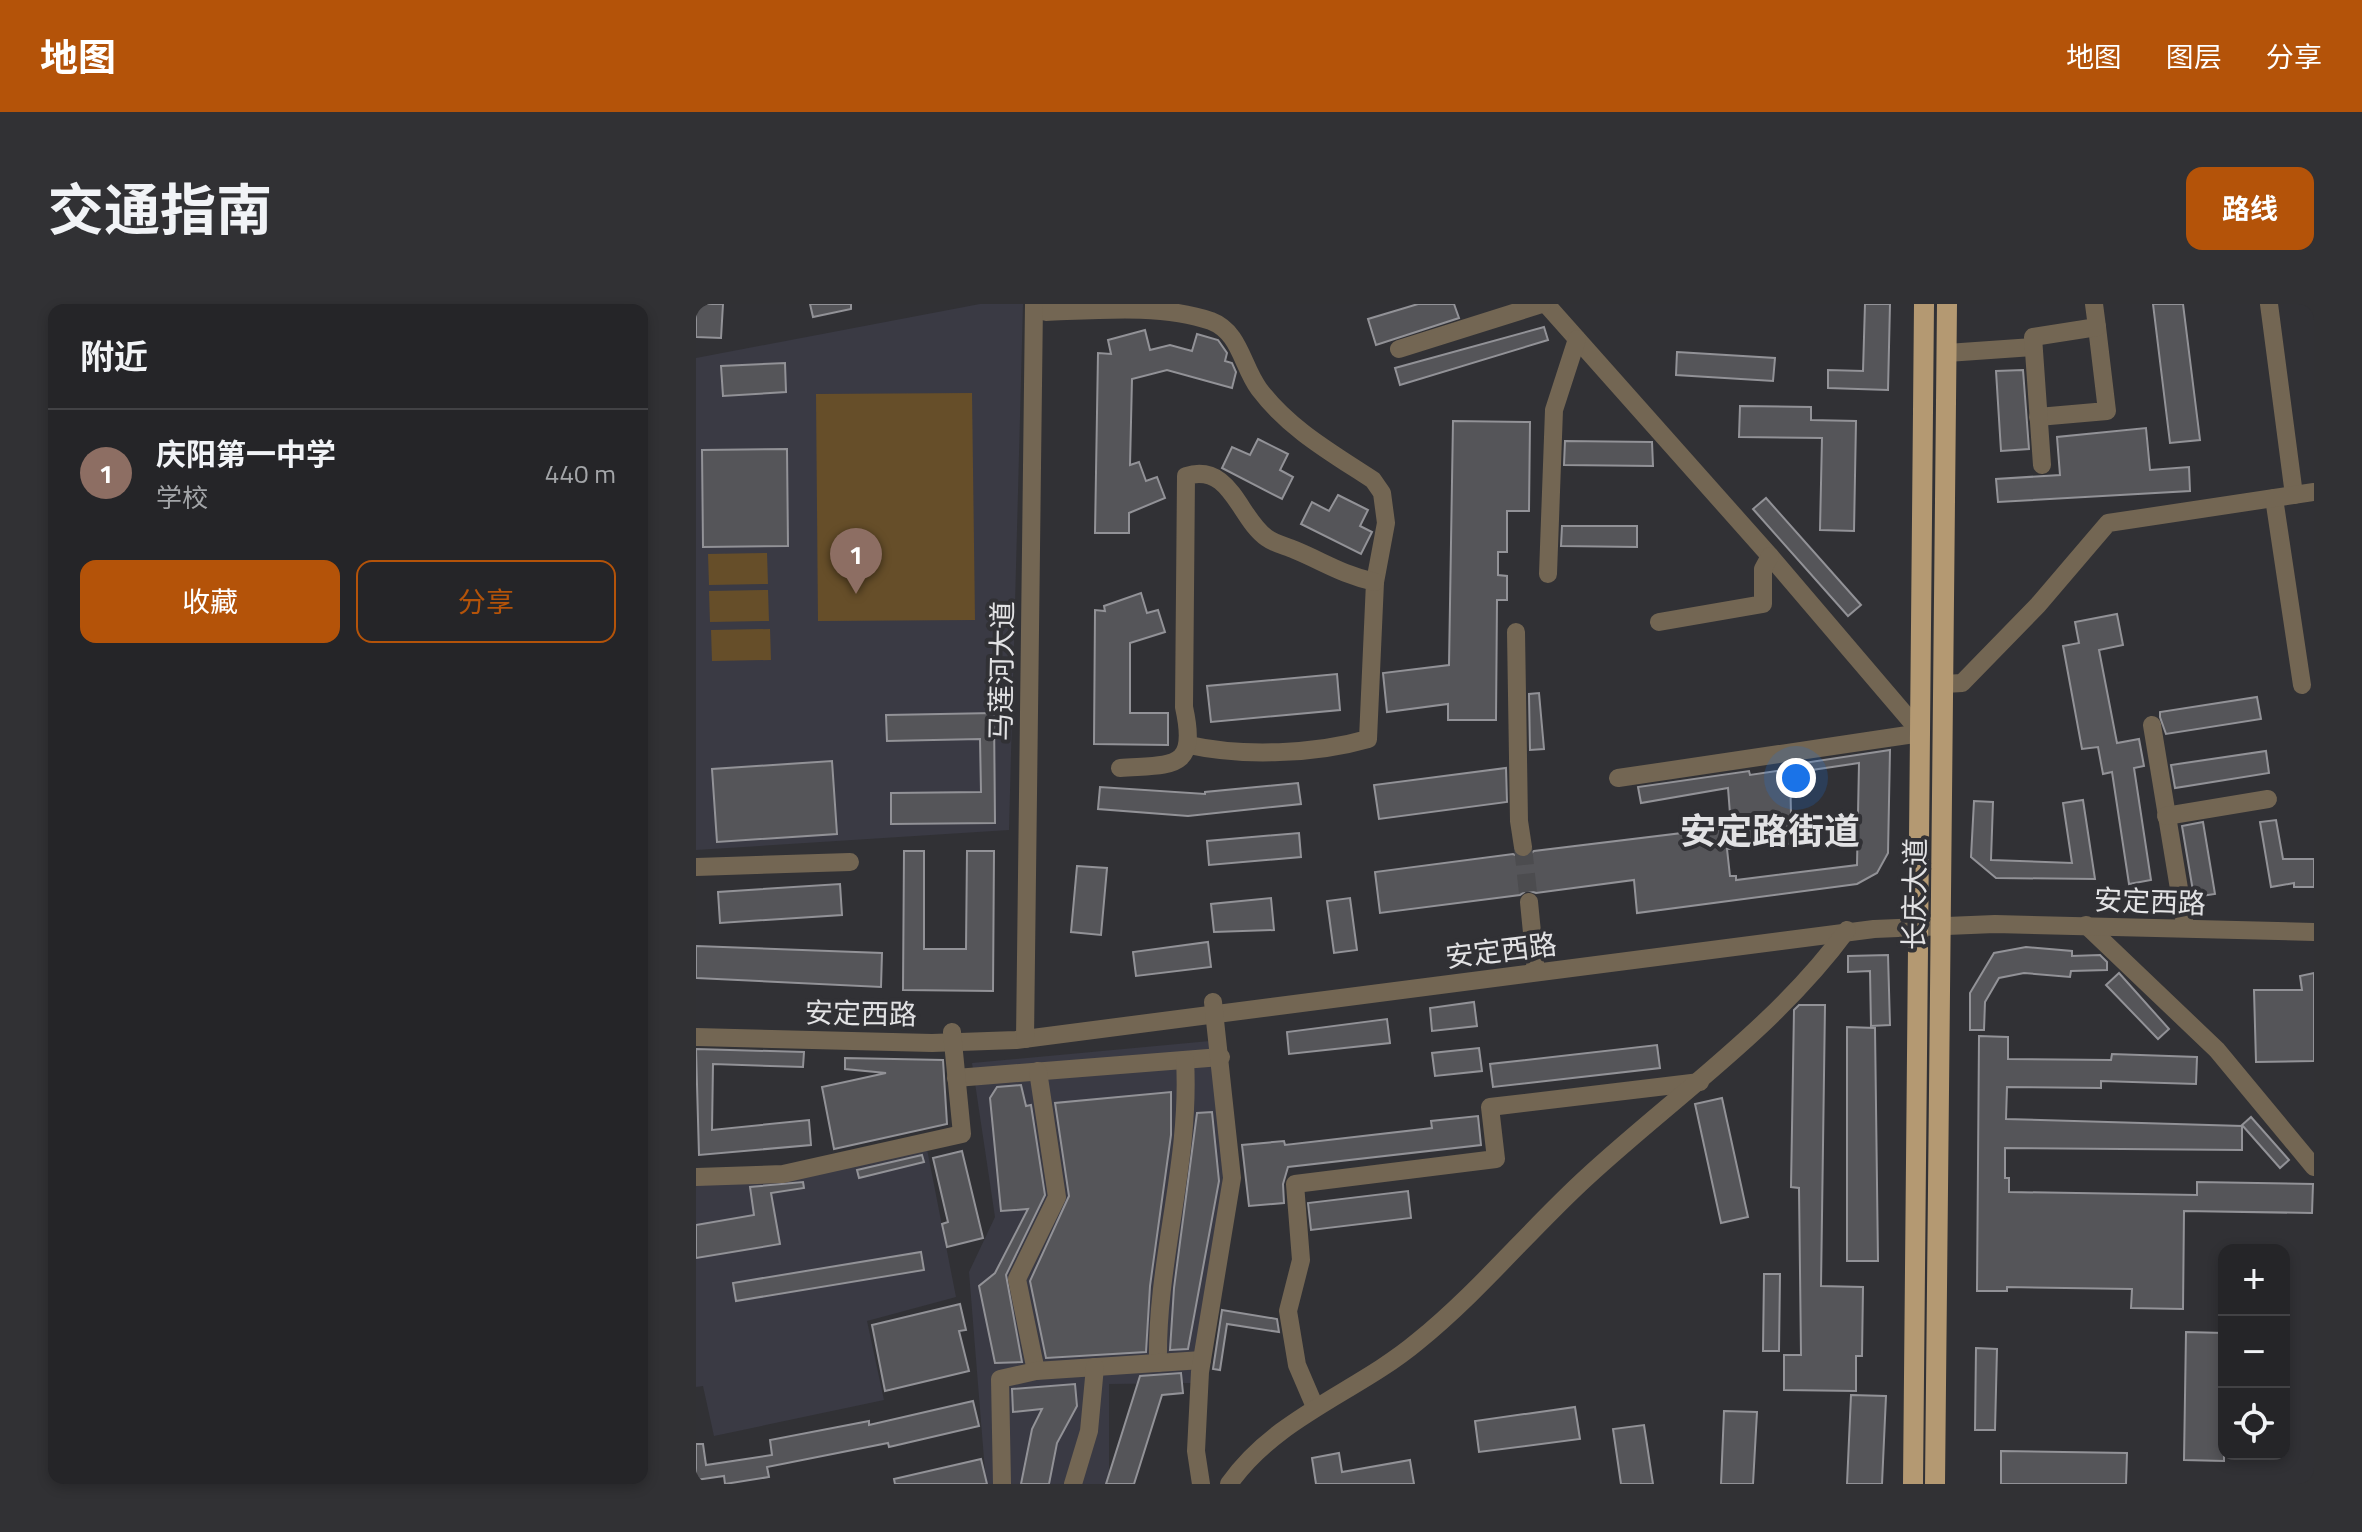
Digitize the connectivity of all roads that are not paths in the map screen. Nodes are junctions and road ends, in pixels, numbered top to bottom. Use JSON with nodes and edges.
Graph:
{"nodes":[{"id":1,"x":1544,"y":304,"type":"edge"},
{"id":2,"x":1924,"y":304,"type":"edge"},
{"id":3,"x":1947,"y":304,"type":"edge"},
{"id":4,"x":2094,"y":304,"type":"edge"},
{"id":5,"x":2269,"y":304,"type":"edge"},
{"id":6,"x":1042,"y":307,"type":"edge"},
{"id":7,"x":2097,"y":327,"type":"junction"},
{"id":8,"x":1577,"y":339,"type":"junction"},
{"id":9,"x":2033,"y":347,"type":"junction"},
{"id":10,"x":1399,"y":349,"type":"dead end"},
{"id":11,"x":1947,"y":353,"type":"junction"},
{"id":12,"x":2038,"y":417,"type":"junction"},
{"id":13,"x":2042,"y":465,"type":"dead end"},
{"id":14,"x":2314,"y":492,"type":"edge"},
{"id":15,"x":2294,"y":495,"type":"junction"},
{"id":16,"x":2274,"y":498,"type":"junction"},
{"id":17,"x":1770,"y":556,"type":"junction"},
{"id":18,"x":1548,"y":574,"type":"dead end"},
{"id":19,"x":1375,"y":582,"type":"junction"},
{"id":20,"x":1659,"y":622,"type":"dead end"},
{"id":21,"x":1516,"y":632,"type":"dead end"},
{"id":22,"x":1944,"y":684,"type":"junction"},
{"id":23,"x":2302,"y":685,"type":"dead end"},
{"id":24,"x":2152,"y":725,"type":"dead end"},
{"id":25,"x":1921,"y":733,"type":"junction"},
{"id":26,"x":1189,"y":745,"type":"junction"},
{"id":27,"x":1120,"y":768,"type":"dead end"},
{"id":28,"x":1618,"y":778,"type":"dead end"},
{"id":29,"x":2268,"y":799,"type":"dead end"},
{"id":30,"x":2166,"y":816,"type":"junction"},
{"id":31,"x":1523,"y":847,"type":"tunnel mouth"},
{"id":32,"x":850,"y":862,"type":"dead end"},
{"id":33,"x":696,"y":867,"type":"edge"},
{"id":34,"x":1529,"y":902,"type":"tunnel mouth"},
{"id":35,"x":2184,"y":919,"type":"junction"},
{"id":36,"x":1942,"y":920,"type":"junction"},
{"id":37,"x":1919,"y":921,"type":"junction"},
{"id":38,"x":2314,"y":921,"type":"edge"},
{"id":39,"x":2082,"y":922,"type":"junction"},
{"id":40,"x":1848,"y":927,"type":"junction"},
{"id":41,"x":2314,"y":932,"type":"edge"},
{"id":42,"x":1535,"y":963,"type":"junction"},
{"id":43,"x":1214,"y":1008,"type":"junction"},
{"id":44,"x":696,"y":1025,"type":"edge"},
{"id":45,"x":1031,"y":1033,"type":"junction"},
{"id":46,"x":696,"y":1037,"type":"edge"},
{"id":47,"x":953,"y":1037,"type":"junction"},
{"id":48,"x":1221,"y":1057,"type":"junction"},
{"id":49,"x":1185,"y":1060,"type":"junction"},
{"id":50,"x":1038,"y":1071,"type":"junction"},
{"id":51,"x":956,"y":1078,"type":"junction"},
{"id":52,"x":1700,"y":1082,"type":"junction"},
{"id":53,"x":2314,"y":1167,"type":"edge"},
{"id":54,"x":696,"y":1177,"type":"edge"},
{"id":55,"x":1202,"y":1360,"type":"junction"},
{"id":56,"x":1158,"y":1363,"type":"junction"},
{"id":57,"x":1095,"y":1367,"type":"junction"},
{"id":58,"x":1036,"y":1371,"type":"junction"},
{"id":59,"x":1315,"y":1407,"type":"junction"},
{"id":60,"x":1002,"y":1484,"type":"edge"},
{"id":61,"x":1073,"y":1484,"type":"edge"},
{"id":62,"x":1201,"y":1484,"type":"edge"},
{"id":63,"x":1229,"y":1484,"type":"edge"},
{"id":64,"x":1913,"y":1484,"type":"edge"},
{"id":65,"x":1935,"y":1484,"type":"edge"}],
"edges":[{"from":1,"to":8,"type":"street"},
{"from":1,"to":10,"type":"street"},
{"from":2,"to":25,"type":"main road","name":"长庆大道"},
{"from":3,"to":11,"type":"main road","name":"长庆大道"},
{"from":4,"to":7,"type":"street"},
{"from":5,"to":15,"type":"street"},
{"from":6,"to":19,"type":"street"},
{"from":6,"to":45,"type":"street","name":"马莲河大道"},
{"from":7,"to":9,"type":"street"},
{"from":7,"to":12,"type":"street"},
{"from":8,"to":17,"type":"street"},
{"from":8,"to":18,"type":"street"},
{"from":9,"to":11,"type":"street"},
{"from":9,"to":12,"type":"street"},
{"from":11,"to":22,"type":"main road","name":"长庆大道"},
{"from":12,"to":13,"type":"street"},
{"from":14,"to":15,"type":"street"},
{"from":15,"to":16,"type":"street"},
{"from":16,"to":22,"type":"street"},
{"from":16,"to":23,"type":"street"},
{"from":17,"to":20,"type":"street"},
{"from":17,"to":25,"type":"street"},
{"from":19,"to":26,"type":"street"},
{"from":19,"to":26,"type":"street"},
{"from":21,"to":31,"type":"street"},
{"from":22,"to":36,"type":"main road","name":"长庆大道"},
{"from":24,"to":30,"type":"street"},
{"from":25,"to":28,"type":"street"},
{"from":25,"to":37,"type":"main road","name":"长庆大道"},
{"from":26,"to":27,"type":"street"},
{"from":29,"to":30,"type":"street"},
{"from":30,"to":35,"type":"street"},
{"from":32,"to":33,"type":"street"},
{"from":34,"to":42,"type":"street"},
{"from":35,"to":38,"type":"street","name":"安定西路"},
{"from":35,"to":39,"type":"street","name":"安定西路"},
{"from":36,"to":37,"type":"street","name":"安定西路"},
{"from":36,"to":39,"type":"street","name":"安定西路"},
{"from":36,"to":65,"type":"main road","name":"长庆大道"},
{"from":37,"to":40,"type":"street","name":"安定西路"},
{"from":37,"to":64,"type":"main road","name":"长庆大道"},
{"from":39,"to":41,"type":"street","name":"安定西路"},
{"from":39,"to":53,"type":"street"},
{"from":40,"to":42,"type":"street","name":"安定西路"},
{"from":40,"to":43,"type":"street","name":"安定西路"},
{"from":40,"to":52,"type":"street"},
{"from":42,"to":43,"type":"street","name":"安定西路"},
{"from":43,"to":45,"type":"street","name":"安定西路"},
{"from":43,"to":48,"type":"street"},
{"from":44,"to":47,"type":"street","name":"安定西路"},
{"from":45,"to":47,"type":"street","name":"安定西路"},
{"from":46,"to":47,"type":"street","name":"安定西路"},
{"from":47,"to":51,"type":"street"},
{"from":48,"to":49,"type":"street"},
{"from":48,"to":55,"type":"street"},
{"from":49,"to":50,"type":"street"},
{"from":49,"to":56,"type":"street"},
{"from":50,"to":51,"type":"street"},
{"from":50,"to":58,"type":"street"},
{"from":51,"to":54,"type":"street"},
{"from":52,"to":59,"type":"street"},
{"from":52,"to":59,"type":"street"},
{"from":55,"to":56,"type":"street"},
{"from":55,"to":62,"type":"street"},
{"from":56,"to":57,"type":"street"},
{"from":57,"to":58,"type":"street"},
{"from":57,"to":61,"type":"street"},
{"from":58,"to":60,"type":"street"},
{"from":59,"to":63,"type":"street"}]}
